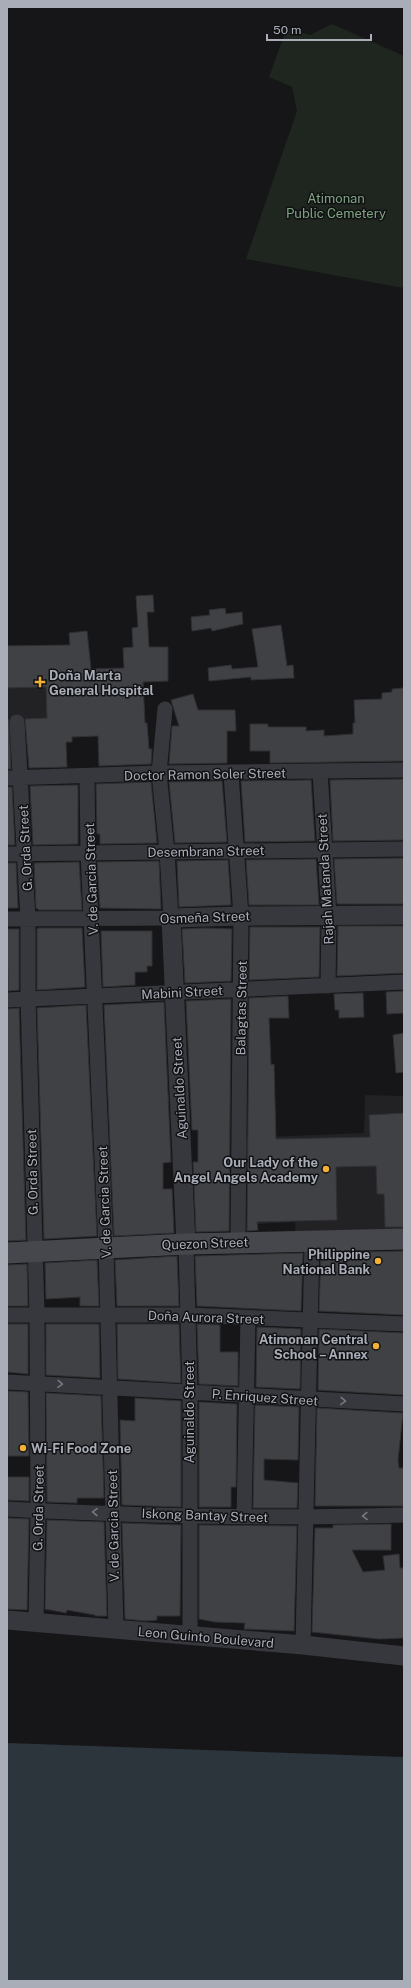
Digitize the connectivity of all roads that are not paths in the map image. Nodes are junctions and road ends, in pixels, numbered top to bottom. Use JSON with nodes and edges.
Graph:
{"nodes":[{"id":1,"x":165,"y":709,"type":"dead end"},
{"id":2,"x":17,"y":722,"type":"dead end"},
{"id":3,"x":404,"y":770,"type":"edge"},
{"id":4,"x":320,"y":772,"type":"junction"},
{"id":5,"x":159,"y":773,"type":"junction"},
{"id":6,"x":231,"y":774,"type":"junction"},
{"id":7,"x":88,"y":776,"type":"junction"},
{"id":8,"x":14,"y":777,"type":"edge"},
{"id":9,"x":404,"y":849,"type":"edge"},
{"id":10,"x":324,"y":850,"type":"junction"},
{"id":11,"x":236,"y":851,"type":"junction"},
{"id":12,"x":88,"y":852,"type":"junction"},
{"id":13,"x":167,"y":852,"type":"junction"},
{"id":14,"x":25,"y":853,"type":"junction"},
{"id":15,"x":7,"y":854,"type":"edge"},
{"id":16,"x":329,"y":915,"type":"junction"},
{"id":17,"x":404,"y":915,"type":"edge"},
{"id":18,"x":241,"y":916,"type":"junction"},
{"id":19,"x":171,"y":918,"type":"junction"},
{"id":20,"x":7,"y":919,"type":"edge"},
{"id":21,"x":28,"y":919,"type":"junction"},
{"id":22,"x":92,"y":920,"type":"junction"},
{"id":23,"x":404,"y":982,"type":"edge"},
{"id":24,"x":328,"y":986,"type":"junction"},
{"id":25,"x":241,"y":989,"type":"junction"},
{"id":26,"x":174,"y":993,"type":"junction"},
{"id":27,"x":95,"y":996,"type":"junction"},
{"id":28,"x":28,"y":998,"type":"junction"},
{"id":29,"x":7,"y":1000,"type":"edge"},
{"id":30,"x":404,"y":1239,"type":"edge"},
{"id":31,"x":238,"y":1242,"type":"junction"},
{"id":32,"x":312,"y":1242,"type":"junction"},
{"id":33,"x":186,"y":1244,"type":"junction"},
{"id":34,"x":106,"y":1247,"type":"junction"},
{"id":35,"x":34,"y":1251,"type":"junction"},
{"id":36,"x":7,"y":1253,"type":"edge"},
{"id":37,"x":37,"y":1314,"type":"junction"},
{"id":38,"x":7,"y":1315,"type":"edge"},
{"id":39,"x":108,"y":1315,"type":"junction"},
{"id":40,"x":189,"y":1315,"type":"junction"},
{"id":41,"x":248,"y":1318,"type":"junction"},
{"id":42,"x":310,"y":1321,"type":"junction"},
{"id":43,"x":404,"y":1324,"type":"edge"},
{"id":44,"x":7,"y":1382,"type":"edge"},
{"id":45,"x":38,"y":1383,"type":"junction"},
{"id":46,"x":111,"y":1387,"type":"junction"},
{"id":47,"x":190,"y":1392,"type":"junction"},
{"id":48,"x":247,"y":1395,"type":"junction"},
{"id":49,"x":309,"y":1400,"type":"junction"},
{"id":50,"x":404,"y":1404,"type":"edge"},
{"id":51,"x":7,"y":1509,"type":"edge"},
{"id":52,"x":38,"y":1510,"type":"junction"},
{"id":53,"x":112,"y":1512,"type":"junction"},
{"id":54,"x":404,"y":1515,"type":"edge"},
{"id":55,"x":190,"y":1516,"type":"junction"},
{"id":56,"x":244,"y":1517,"type":"junction"},
{"id":57,"x":306,"y":1518,"type":"junction"},
{"id":58,"x":7,"y":1620,"type":"edge"},
{"id":59,"x":36,"y":1622,"type":"junction"},
{"id":60,"x":116,"y":1629,"type":"junction"},
{"id":61,"x":190,"y":1636,"type":"junction"},
{"id":62,"x":303,"y":1645,"type":"junction"},
{"id":63,"x":404,"y":1656,"type":"edge"}],
"edges":[{"from":1,"to":5,"type":"street","name":"Aguinaldo Street"},
{"from":2,"to":8,"type":"street","name":"G. Orda Street"},
{"from":3,"to":4,"type":"street","name":"Doctor Ramon Soler Street"},
{"from":4,"to":6,"type":"street","name":"Doctor Ramon Soler Street"},
{"from":4,"to":10,"type":"street","name":"Rajah Matanda Street"},
{"from":5,"to":6,"type":"street","name":"Doctor Ramon Soler Street"},
{"from":5,"to":7,"type":"street","name":"Doctor Ramon Soler Street"},
{"from":5,"to":13,"type":"street","name":"Aguinaldo Street"},
{"from":6,"to":11,"type":"street","name":"Balagtas Street"},
{"from":7,"to":8,"type":"street","name":"Doctor Ramon Soler Street"},
{"from":7,"to":12,"type":"street","name":"V. de Garcia Street"},
{"from":8,"to":14,"type":"street","name":"G. Orda Street"},
{"from":9,"to":10,"type":"street","name":"Desembrana Street"},
{"from":10,"to":11,"type":"street","name":"Desembrana Street"},
{"from":10,"to":16,"type":"street","name":"Rajah Matanda Street"},
{"from":11,"to":13,"type":"street","name":"Desembrana Street"},
{"from":11,"to":18,"type":"street","name":"Balagtas Street"},
{"from":12,"to":13,"type":"street","name":"Desembrana Street"},
{"from":12,"to":14,"type":"street","name":"Desembrana Street"},
{"from":12,"to":22,"type":"street","name":"V. de Garcia Street"},
{"from":13,"to":19,"type":"street","name":"Aguinaldo Street"},
{"from":14,"to":15,"type":"street","name":"Desembrana Street"},
{"from":14,"to":21,"type":"street","name":"G. Orda Street"},
{"from":16,"to":17,"type":"street","name":"Osmeña Street"},
{"from":16,"to":18,"type":"street","name":"Osmeña Street"},
{"from":16,"to":24,"type":"street","name":"Rajah Matanda Street"},
{"from":18,"to":19,"type":"street","name":"Osmeña Street"},
{"from":18,"to":25,"type":"street","name":"Balagtas Street"},
{"from":19,"to":22,"type":"street","name":"Osmeña Street"},
{"from":19,"to":26,"type":"street","name":"Aguinaldo Street"},
{"from":20,"to":21,"type":"street","name":"Osmeña Street"},
{"from":21,"to":22,"type":"street","name":"Osmeña Street"},
{"from":21,"to":28,"type":"street","name":"G. Orda Street"},
{"from":22,"to":27,"type":"street","name":"V. de Garcia Street"},
{"from":23,"to":24,"type":"street","name":"Mabini Street"},
{"from":24,"to":25,"type":"street","name":"Mabini Street"},
{"from":25,"to":26,"type":"street","name":"Mabini Street"},
{"from":25,"to":31,"type":"street","name":"Balagtas Street"},
{"from":26,"to":27,"type":"street","name":"Mabini Street"},
{"from":26,"to":33,"type":"street","name":"Aguinaldo Street"},
{"from":27,"to":28,"type":"street","name":"Mabini Street"},
{"from":27,"to":34,"type":"street","name":"V. de Garcia Street"},
{"from":28,"to":29,"type":"street","name":"Mabini Street"},
{"from":28,"to":35,"type":"street","name":"G. Orda Street"},
{"from":30,"to":32,"type":"main road","name":"Quezon Street"},
{"from":31,"to":32,"type":"main road","name":"Quezon Street"},
{"from":31,"to":33,"type":"main road","name":"Quezon Street"},
{"from":32,"to":42,"type":"street"},
{"from":33,"to":34,"type":"main road","name":"Quezon Street"},
{"from":33,"to":40,"type":"street","name":"Aguinaldo Street"},
{"from":34,"to":35,"type":"main road","name":"Quezon Street"},
{"from":34,"to":39,"type":"street","name":"V. de Garcia Street"},
{"from":35,"to":36,"type":"main road","name":"Quezon Street"},
{"from":35,"to":37,"type":"street","name":"G. Orda Street"},
{"from":37,"to":38,"type":"street","name":"Doña Aurora Street"},
{"from":37,"to":39,"type":"street","name":"Doña Aurora Street"},
{"from":37,"to":45,"type":"street","name":"G. Orda Street"},
{"from":39,"to":40,"type":"street","name":"Doña Aurora Street"},
{"from":39,"to":46,"type":"street","name":"V. de Garcia Street"},
{"from":40,"to":41,"type":"street","name":"Doña Aurora Street"},
{"from":40,"to":47,"type":"street","name":"Aguinaldo Street"},
{"from":41,"to":42,"type":"street","name":"Doña Aurora Street"},
{"from":41,"to":48,"type":"street"},
{"from":42,"to":43,"type":"street","name":"Doña Aurora Street"},
{"from":42,"to":49,"type":"street"},
{"from":44,"to":45,"type":"street","name":"P. Enriquez Street"},
{"from":45,"to":46,"type":"street","name":"P. Enriquez Street","one_way":true},
{"from":45,"to":52,"type":"street","name":"G. Orda Street"},
{"from":46,"to":47,"type":"street","name":"P. Enriquez Street"},
{"from":46,"to":53,"type":"street","name":"V. de Garcia Street"},
{"from":47,"to":48,"type":"street","name":"P. Enriquez Street"},
{"from":47,"to":55,"type":"street","name":"Aguinaldo Street"},
{"from":48,"to":49,"type":"street","name":"P. Enriquez Street"},
{"from":48,"to":56,"type":"street"},
{"from":49,"to":50,"type":"street","name":"P. Enriquez Street","one_way":true},
{"from":49,"to":57,"type":"street"},
{"from":51,"to":52,"type":"street","name":"Iskong Bantay Street"},
{"from":53,"to":52,"type":"street","name":"Iskong Bantay Street","one_way":true},
{"from":52,"to":59,"type":"street","name":"G. Orda Street"},
{"from":53,"to":55,"type":"street","name":"Iskong Bantay Street"},
{"from":53,"to":60,"type":"street","name":"V. de Garcia Street"},
{"from":54,"to":57,"type":"street","name":"Iskong Bantay Street","one_way":true},
{"from":55,"to":56,"type":"street","name":"Iskong Bantay Street"},
{"from":55,"to":61,"type":"street","name":"Aguinaldo Street"},
{"from":56,"to":57,"type":"street","name":"Iskong Bantay Street"},
{"from":57,"to":62,"type":"street"},
{"from":58,"to":59,"type":"street","name":"Leon Guinto Boulevard"},
{"from":59,"to":60,"type":"street","name":"Leon Guinto Boulevard"},
{"from":60,"to":61,"type":"street","name":"Leon Guinto Boulevard"},
{"from":61,"to":62,"type":"street","name":"Leon Guinto Boulevard"},
{"from":62,"to":63,"type":"street","name":"Leon Guinto Boulevard"}]}
